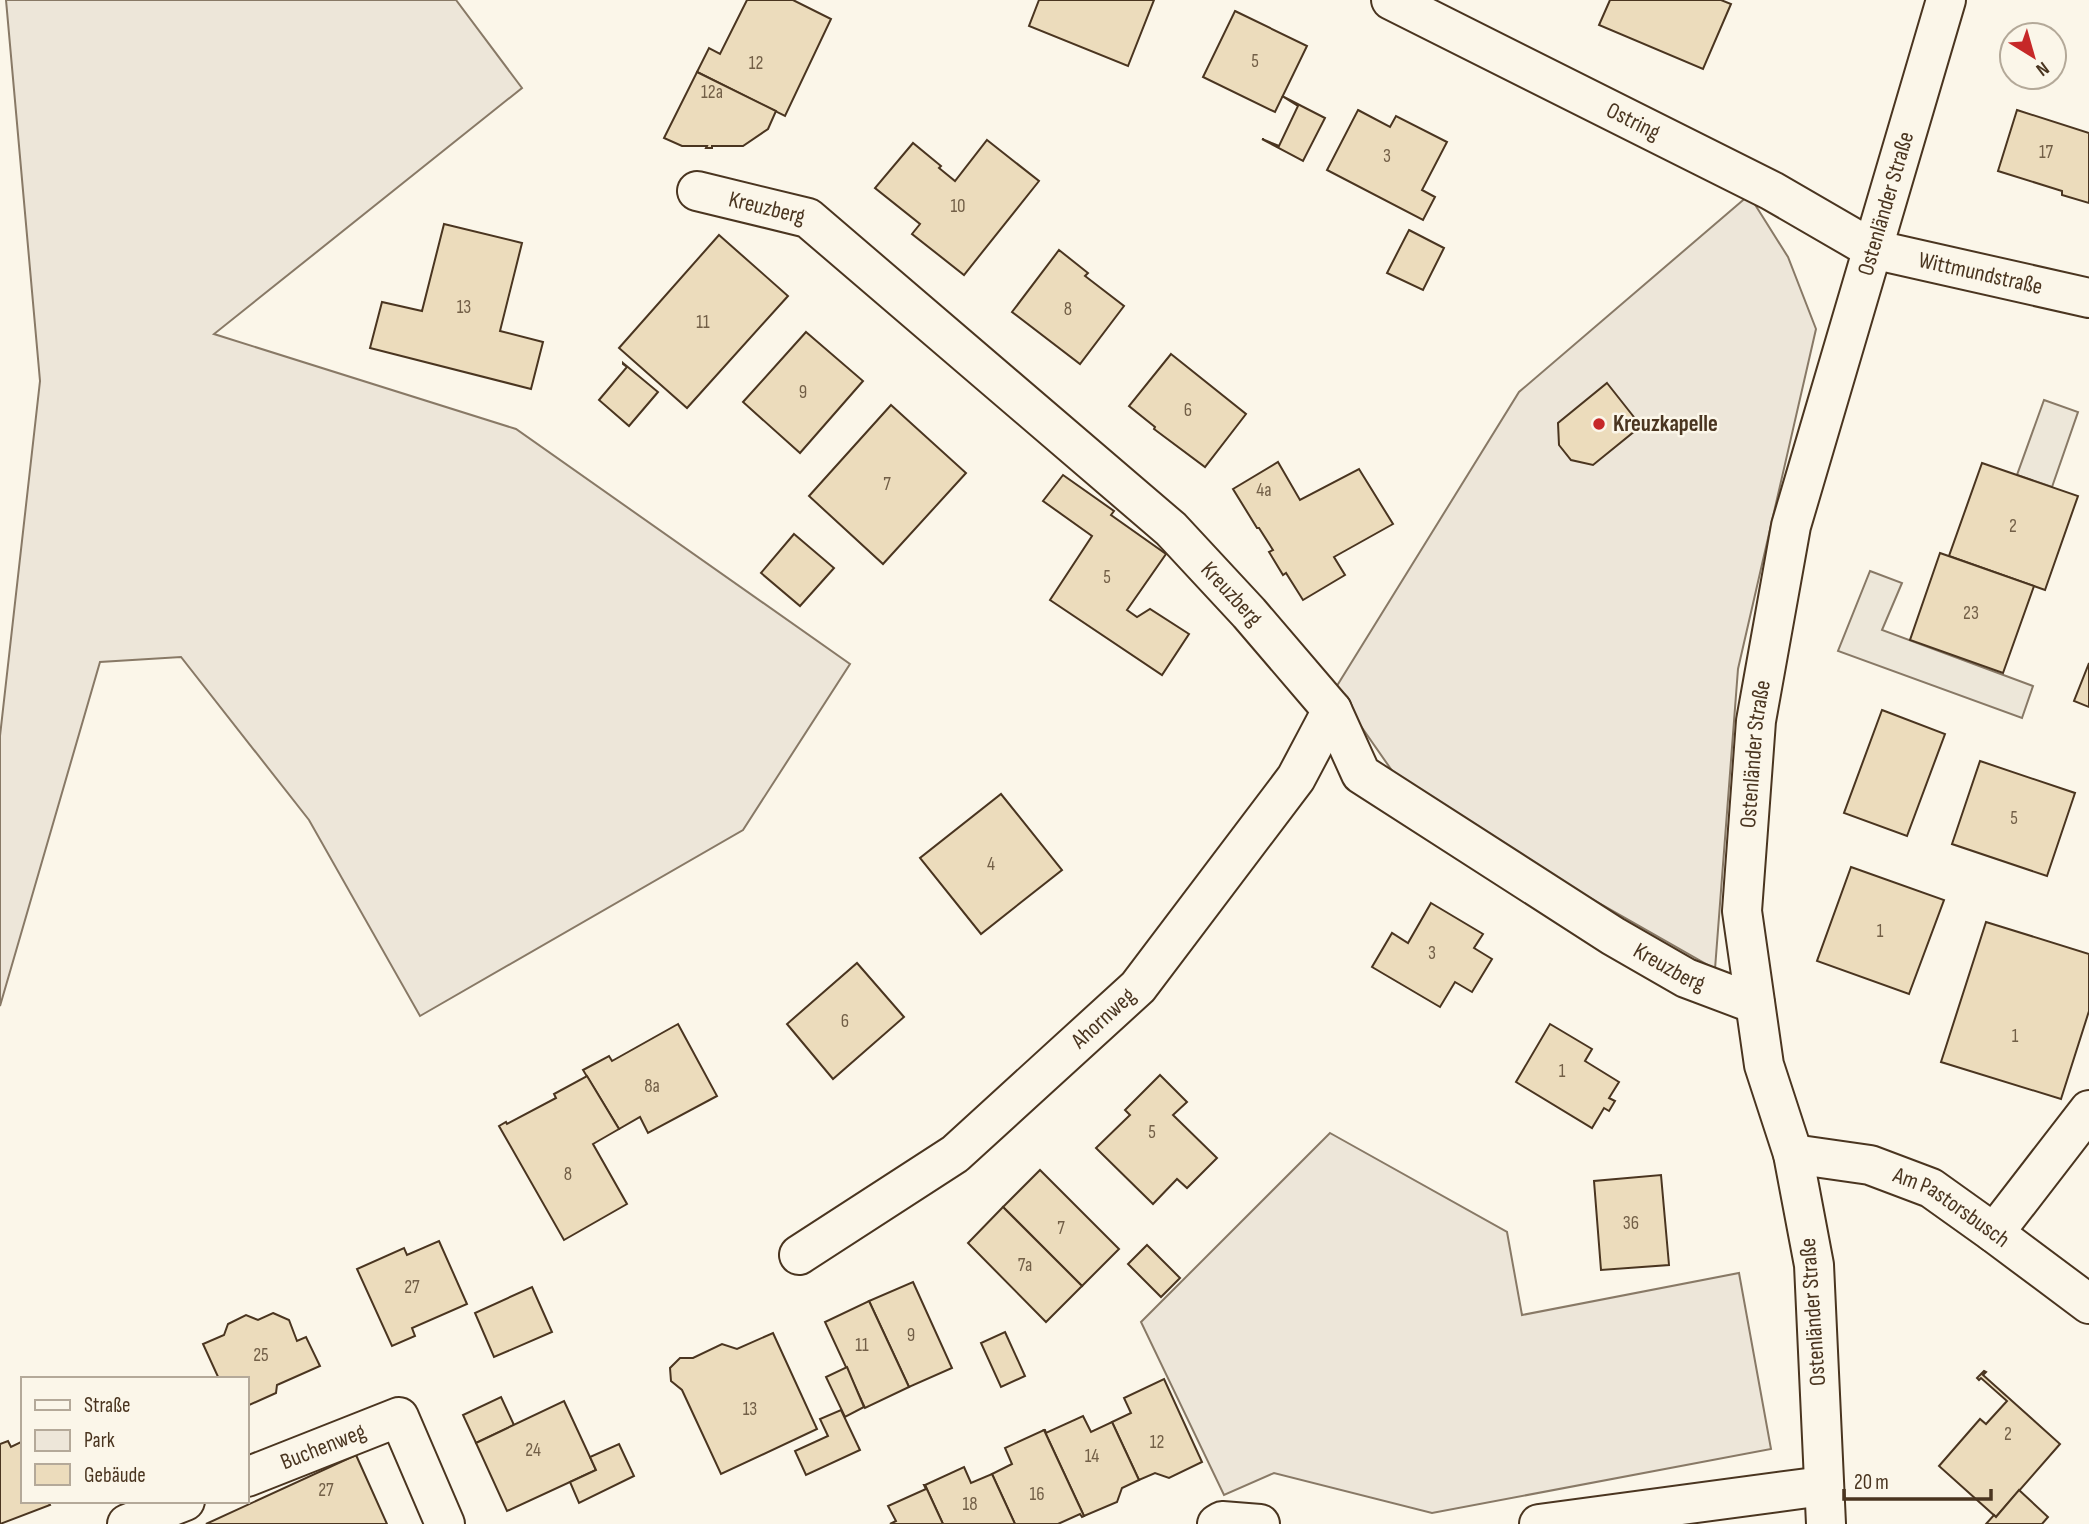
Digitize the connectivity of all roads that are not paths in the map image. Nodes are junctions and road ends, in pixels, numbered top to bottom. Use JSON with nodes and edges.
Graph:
{"nodes":[{"id":1,"x":1391,"y":0,"type":"edge"},
{"id":2,"x":1946,"y":0,"type":"edge"},
{"id":3,"x":697,"y":191,"type":"dead end"},
{"id":4,"x":1872,"y":249,"type":"junction"},
{"id":5,"x":2089,"y":298,"type":"edge"},
{"id":6,"x":1332,"y":710,"type":"junction"},
{"id":7,"x":1755,"y":1004,"type":"junction"},
{"id":8,"x":2089,"y":1110,"type":"edge"},
{"id":9,"x":1793,"y":1154,"type":"junction"},
{"id":10,"x":1994,"y":1233,"type":"junction"},
{"id":11,"x":799,"y":1255,"type":"dead end"},
{"id":12,"x":2089,"y":1304,"type":"edge"},
{"id":13,"x":248,"y":1477,"type":"edge"},
{"id":14,"x":1823,"y":1486,"type":"junction"},
{"id":15,"x":180,"y":1503,"type":"edge"},
{"id":16,"x":127,"y":1524,"type":"edge"},
{"id":17,"x":446,"y":1524,"type":"edge"},
{"id":18,"x":1217,"y":1524,"type":"edge"},
{"id":19,"x":1260,"y":1524,"type":"edge"},
{"id":20,"x":1539,"y":1524,"type":"edge"},
{"id":21,"x":1826,"y":1524,"type":"edge"}],
"edges":[{"from":1,"to":4,"type":"street","name":"Ostring"},
{"from":2,"to":4,"type":"street","name":"Ostenländer Straße"},
{"from":3,"to":6,"type":"street","name":"Kreuzberg"},
{"from":4,"to":5,"type":"street","name":"Wittmundstraße"},
{"from":4,"to":7,"type":"street","name":"Ostenländer Straße"},
{"from":6,"to":7,"type":"street","name":"Kreuzberg"},
{"from":6,"to":11,"type":"street","name":"Ahornweg"},
{"from":7,"to":9,"type":"street","name":"Ostenländer Straße"},
{"from":8,"to":10,"type":"street"},
{"from":9,"to":10,"type":"street","name":"Am Pastorsbusch"},
{"from":9,"to":14,"type":"street","name":"Ostenländer Straße"},
{"from":10,"to":12,"type":"street","name":"Am Pastorsbusch"},
{"from":13,"to":17,"type":"street","name":"Buchenweg"},
{"from":14,"to":20,"type":"street"},
{"from":14,"to":21,"type":"street","name":"Ostenländer Straße"},
{"from":15,"to":16,"type":"street"},
{"from":18,"to":19,"type":"street"}]}
